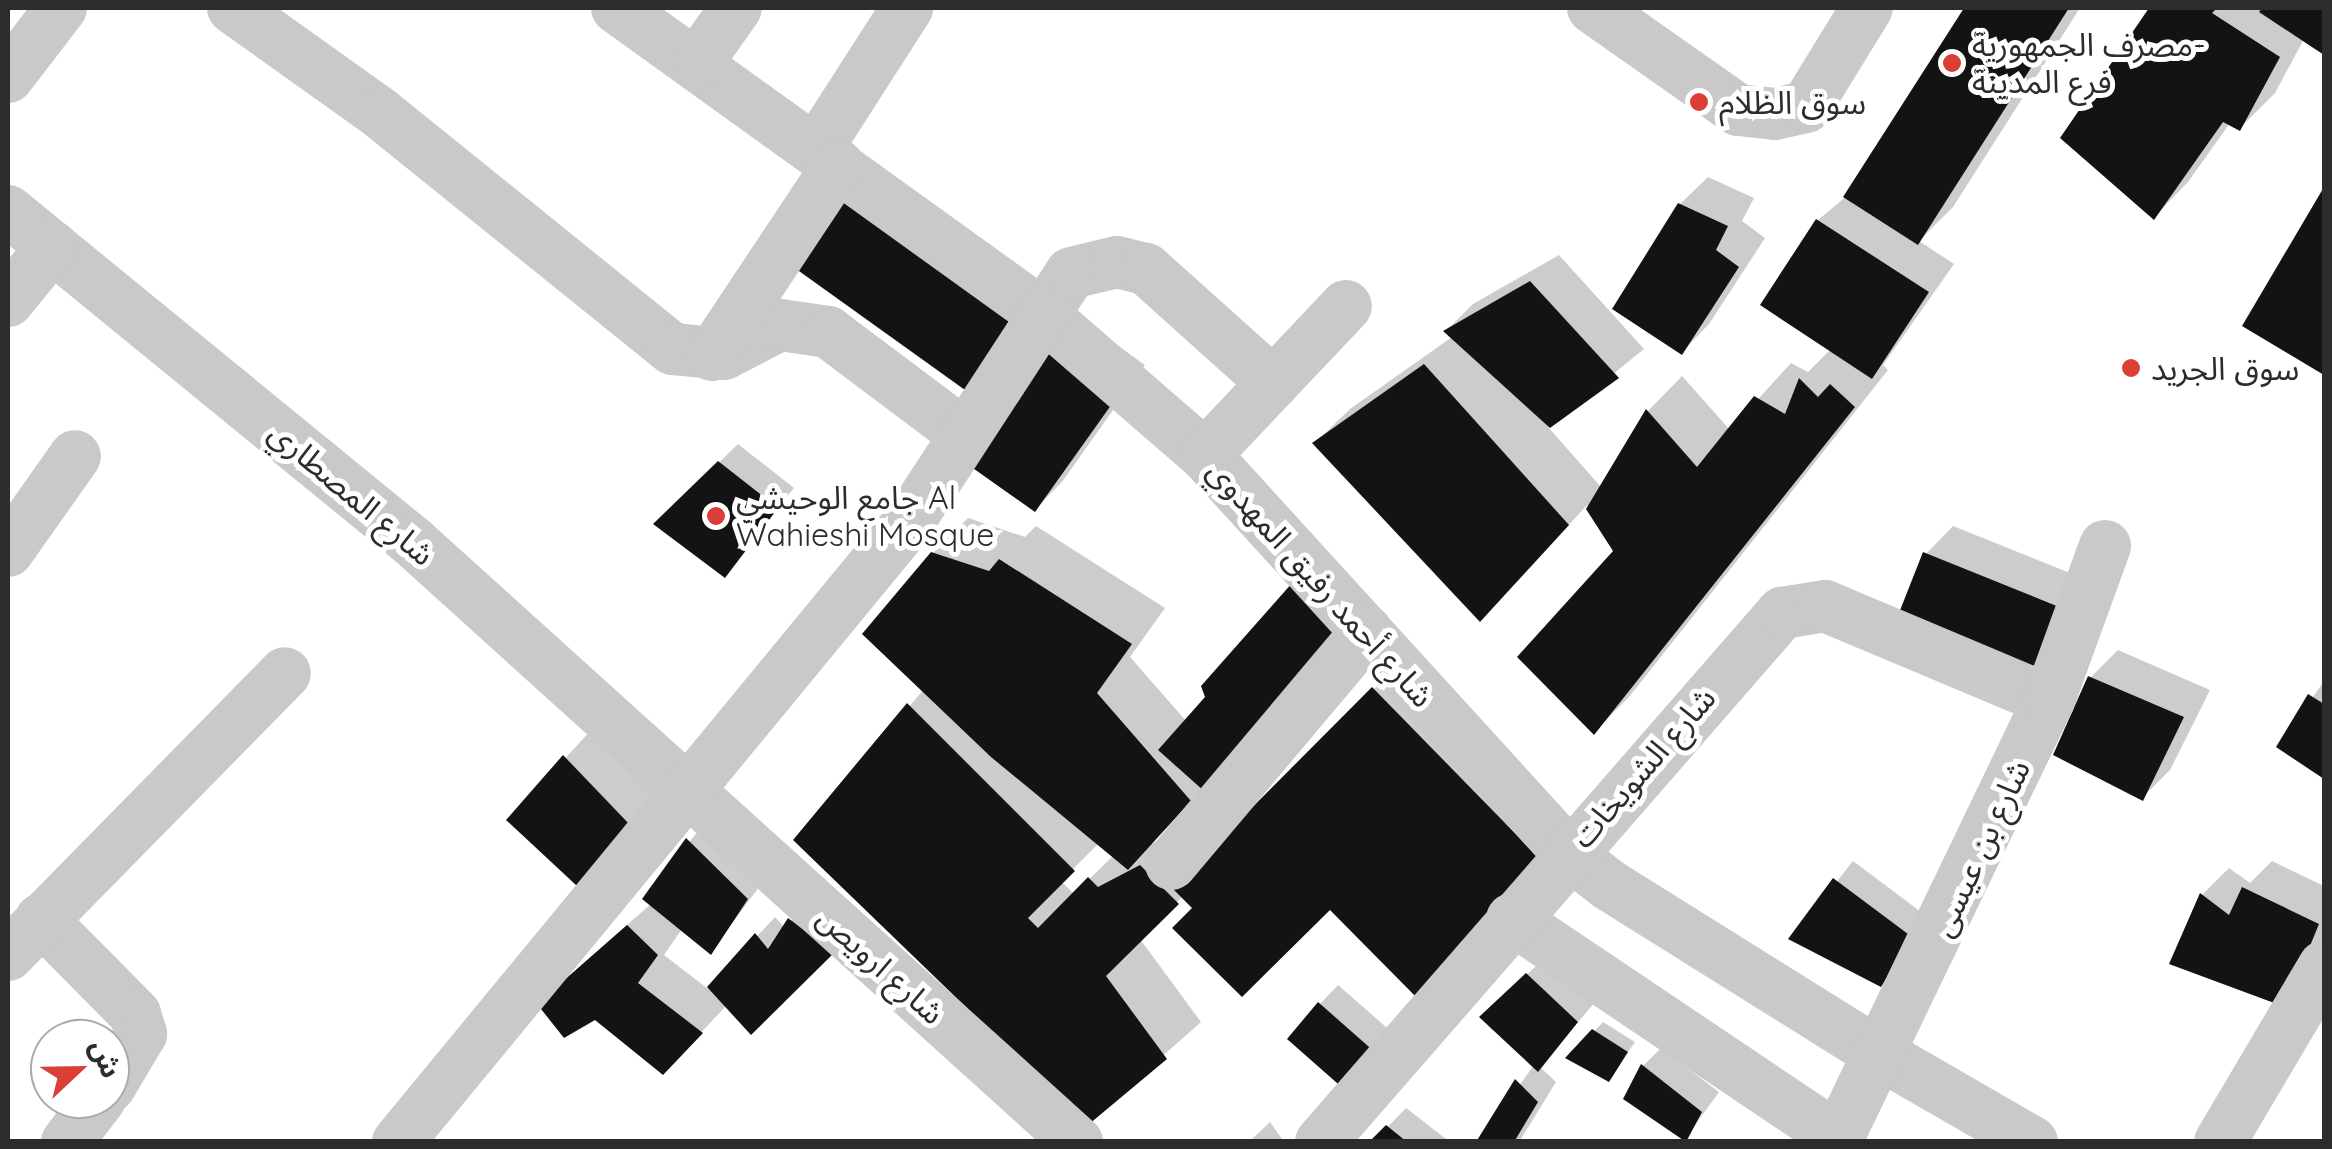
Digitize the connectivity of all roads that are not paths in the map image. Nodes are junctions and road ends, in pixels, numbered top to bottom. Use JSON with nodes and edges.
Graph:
{"nodes":[{"id":1,"x":61,"y":8,"type":"edge"},
{"id":2,"x":232,"y":8,"type":"edge"},
{"id":3,"x":736,"y":8,"type":"edge"},
{"id":4,"x":906,"y":8,"type":"edge"},
{"id":5,"x":1593,"y":8,"type":"edge"},
{"id":6,"x":1867,"y":8,"type":"edge"},
{"id":7,"x":630,"y":11,"type":"edge"},
{"id":8,"x":697,"y":63,"type":"junction"},
{"id":9,"x":8,"y":77,"type":"edge"},
{"id":10,"x":827,"y":158,"type":"junction"},
{"id":11,"x":8,"y":211,"type":"edge"},
{"id":12,"x":52,"y":247,"type":"junction"},
{"id":13,"x":8,"y":301,"type":"edge"},
{"id":14,"x":1346,"y":306,"type":"dead end"},
{"id":15,"x":1041,"y":313,"type":"junction"},
{"id":16,"x":712,"y":356,"type":"junction"},
{"id":17,"x":1273,"y":383,"type":"junction"},
{"id":18,"x":964,"y":434,"type":"junction"},
{"id":19,"x":1205,"y":455,"type":"junction"},
{"id":20,"x":75,"y":456,"type":"dead end"},
{"id":21,"x":2105,"y":546,"type":"dead end"},
{"id":22,"x":8,"y":552,"type":"edge"},
{"id":23,"x":1367,"y":631,"type":"junction"},
{"id":24,"x":284,"y":672,"type":"dead end"},
{"id":25,"x":2049,"y":700,"type":"junction"},
{"id":26,"x":686,"y":788,"type":"junction"},
{"id":27,"x":1569,"y":854,"type":"junction"},
{"id":28,"x":1170,"y":864,"type":"dead end"},
{"id":29,"x":1512,"y":919,"type":"junction"},
{"id":30,"x":24,"y":937,"type":"edge"},
{"id":31,"x":2324,"y":966,"type":"edge"},
{"id":32,"x":130,"y":1054,"type":"edge"},
{"id":33,"x":1883,"y":1056,"type":"junction"},
{"id":34,"x":85,"y":1119,"type":"edge"},
{"id":35,"x":1837,"y":1140,"type":"edge"},
{"id":36,"x":67,"y":1142,"type":"edge"},
{"id":37,"x":398,"y":1142,"type":"edge"},
{"id":38,"x":1077,"y":1142,"type":"edge"},
{"id":39,"x":1321,"y":1142,"type":"edge"},
{"id":40,"x":2032,"y":1142,"type":"edge"},
{"id":41,"x":2220,"y":1142,"type":"edge"}],
"edges":[{"from":1,"to":9,"type":"street"},
{"from":2,"to":16,"type":"street"},
{"from":3,"to":8,"type":"street"},
{"from":4,"to":10,"type":"street"},
{"from":5,"to":6,"type":"street"},
{"from":7,"to":8,"type":"street","name":"شارع أحمد رفيق المهدوي"},
{"from":8,"to":10,"type":"street","name":"شارع أحمد رفيق المهدوي"},
{"from":10,"to":15,"type":"street","name":"شارع أحمد رفيق المهدوي"},
{"from":10,"to":16,"type":"street"},
{"from":11,"to":12,"type":"street","name":"شارع المصطاري"},
{"from":12,"to":13,"type":"street"},
{"from":12,"to":26,"type":"street","name":"شارع المصطاري"},
{"from":14,"to":17,"type":"street"},
{"from":15,"to":17,"type":"street"},
{"from":15,"to":18,"type":"street"},
{"from":15,"to":19,"type":"street","name":"شارع أحمد رفيق المهدوي"},
{"from":16,"to":18,"type":"street"},
{"from":17,"to":19,"type":"street"},
{"from":18,"to":26,"type":"street"},
{"from":19,"to":23,"type":"street","name":"شارع أحمد رفيق المهدوي"},
{"from":20,"to":22,"type":"street"},
{"from":21,"to":25,"type":"street","name":"شارع بن عيسى"},
{"from":23,"to":27,"type":"street","name":"شارع أحمد رفيق المهدوي"},
{"from":23,"to":28,"type":"street"},
{"from":24,"to":30,"type":"street"},
{"from":25,"to":27,"type":"street","name":"شارع الشويخات"},
{"from":25,"to":33,"type":"street","name":"شارع بن عيسى"},
{"from":26,"to":37,"type":"street"},
{"from":26,"to":38,"type":"street","name":"شارع ارويص"},
{"from":27,"to":29,"type":"street","name":"شارع الشويخات"},
{"from":27,"to":33,"type":"street","name":"شارع أحمد رفيق المهدوي"},
{"from":29,"to":35,"type":"street"},
{"from":29,"to":39,"type":"street","name":"شارع الشويخات"},
{"from":30,"to":32,"type":"street"},
{"from":31,"to":41,"type":"street"},
{"from":33,"to":35,"type":"street","name":"شارع بن عيسى"},
{"from":33,"to":40,"type":"street","name":"شارع أحمد رفيق المهدوي"},
{"from":34,"to":36,"type":"street"}]}
